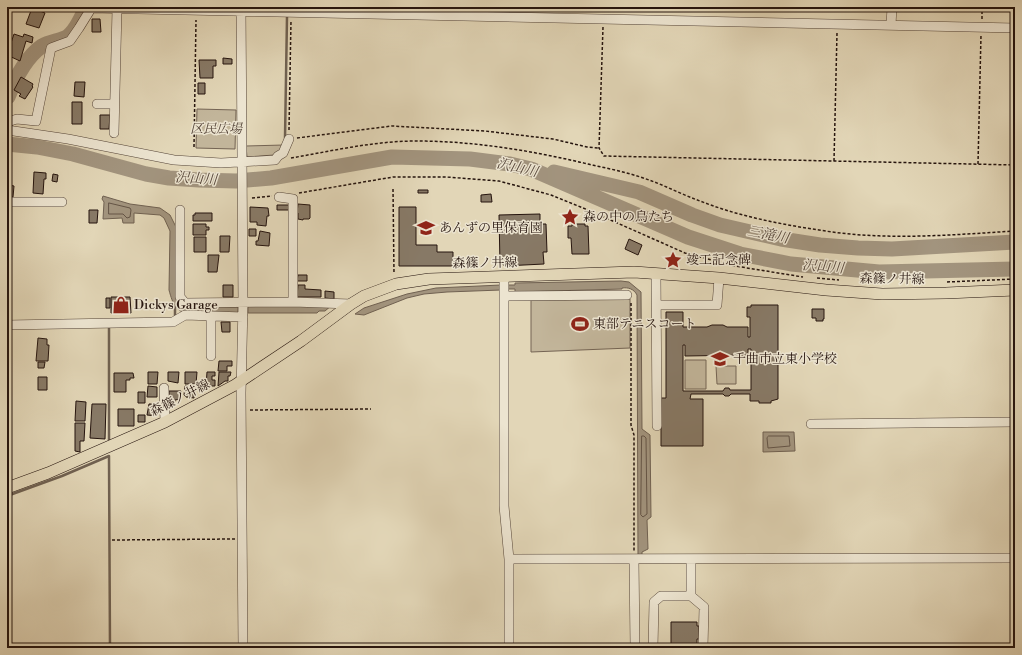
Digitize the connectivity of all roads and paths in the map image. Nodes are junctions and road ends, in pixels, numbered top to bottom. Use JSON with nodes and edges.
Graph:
{"nodes":[{"id":1,"x":892,"y":7,"type":"edge"},
{"id":2,"x":982,"y":7,"type":"edge"},
{"id":3,"x":92,"y":8,"type":"edge"},
{"id":4,"x":117,"y":9,"type":"junction"},
{"id":5,"x":241,"y":9,"type":"edge"},
{"id":6,"x":196,"y":10,"type":"junction"},
{"id":7,"x":292,"y":12,"type":"junction"},
{"id":8,"x":603,"y":18,"type":"junction"},
{"id":9,"x":837,"y":24,"type":"junction"},
{"id":10,"x":891,"y":25,"type":"junction"},
{"id":11,"x":981,"y":27,"type":"junction"},
{"id":12,"x":1015,"y":28,"type":"edge"},
{"id":13,"x":97,"y":104,"type":"dead end"},
{"id":14,"x":114,"y":104,"type":"junction"},
{"id":15,"x":7,"y":117,"type":"edge"},
{"id":16,"x":17,"y":119,"type":"junction"},
{"id":17,"x":7,"y":122,"type":"edge"},
{"id":18,"x":7,"y":130,"type":"edge"},
{"id":19,"x":114,"y":133,"type":"dead end"},
{"id":20,"x":289,"y":139,"type":"junction"},
{"id":21,"x":194,"y":147,"type":"dead end"},
{"id":22,"x":599,"y":148,"type":"junction"},
{"id":23,"x":274,"y":160,"type":"junction"},
{"id":24,"x":834,"y":161,"type":"junction"},
{"id":25,"x":242,"y":163,"type":"junction"},
{"id":26,"x":978,"y":164,"type":"junction"},
{"id":27,"x":1015,"y":165,"type":"edge"},
{"id":28,"x":393,"y":189,"type":"dead end"},
{"id":29,"x":279,"y":196,"type":"joint"},
{"id":30,"x":294,"y":196,"type":"junction"},
{"id":31,"x":242,"y":198,"type":"junction"},
{"id":32,"x":7,"y":202,"type":"edge"},
{"id":33,"x":62,"y":202,"type":"dead end"},
{"id":34,"x":180,"y":210,"type":"dead end"},
{"id":35,"x":1015,"y":230,"type":"edge"},
{"id":36,"x":656,"y":274,"type":"junction"},
{"id":37,"x":504,"y":277,"type":"junction"},
{"id":38,"x":804,"y":277,"type":"dead end"},
{"id":39,"x":719,"y":278,"type":"junction"},
{"id":40,"x":811,"y":278,"type":"dead end"},
{"id":41,"x":1015,"y":279,"type":"edge"},
{"id":42,"x":844,"y":281,"type":"dead end"},
{"id":43,"x":941,"y":283,"type":"dead end"},
{"id":44,"x":396,"y":284,"type":"junction"},
{"id":45,"x":1015,"y":290,"type":"edge"},
{"id":46,"x":627,"y":295,"type":"joint"},
{"id":47,"x":504,"y":296,"type":"junction"},
{"id":48,"x":293,"y":302,"type":"junction"},
{"id":49,"x":243,"y":304,"type":"junction"},
{"id":50,"x":350,"y":304,"type":"junction"},
{"id":51,"x":657,"y":305,"type":"junction"},
{"id":52,"x":211,"y":316,"type":"junction"},
{"id":53,"x":243,"y":316,"type":"junction"},
{"id":54,"x":7,"y":325,"type":"edge"},
{"id":55,"x":211,"y":356,"type":"dead end"},
{"id":56,"x":242,"y":381,"type":"junction"},
{"id":57,"x":164,"y":388,"type":"dead end"},
{"id":58,"x":371,"y":409,"type":"dead end"},
{"id":59,"x":242,"y":410,"type":"junction"},
{"id":60,"x":165,"y":422,"type":"junction"},
{"id":61,"x":1015,"y":422,"type":"edge"},
{"id":62,"x":811,"y":424,"type":"dead end"},
{"id":63,"x":657,"y":426,"type":"dead end"},
{"id":64,"x":7,"y":488,"type":"edge"},
{"id":65,"x":243,"y":539,"type":"junction"},
{"id":66,"x":112,"y":540,"type":"dead end"},
{"id":67,"x":1015,"y":558,"type":"edge"},
{"id":68,"x":508,"y":559,"type":"junction"},
{"id":69,"x":634,"y":559,"type":"junction"},
{"id":70,"x":691,"y":559,"type":"junction"},
{"id":71,"x":691,"y":596,"type":"junction"},
{"id":72,"x":243,"y":648,"type":"edge"},
{"id":73,"x":509,"y":648,"type":"edge"},
{"id":74,"x":635,"y":648,"type":"edge"},
{"id":75,"x":653,"y":648,"type":"edge"},
{"id":76,"x":703,"y":648,"type":"edge"}],
"edges":[{"from":1,"to":10,"type":"street"},
{"from":2,"to":11,"type":"path"},
{"from":3,"to":4,"type":"street"},
{"from":3,"to":16,"type":"street"},
{"from":4,"to":6,"type":"street"},
{"from":4,"to":14,"type":"street"},
{"from":5,"to":6,"type":"street"},
{"from":5,"to":7,"type":"street"},
{"from":5,"to":25,"type":"street"},
{"from":6,"to":21,"type":"path"},
{"from":7,"to":8,"type":"street"},
{"from":7,"to":20,"type":"path"},
{"from":8,"to":9,"type":"street"},
{"from":8,"to":22,"type":"path"},
{"from":9,"to":10,"type":"street"},
{"from":9,"to":24,"type":"path"},
{"from":10,"to":11,"type":"street"},
{"from":11,"to":12,"type":"street"},
{"from":11,"to":26,"type":"path"},
{"from":13,"to":14,"type":"street"},
{"from":14,"to":19,"type":"street"},
{"from":15,"to":16,"type":"street"},
{"from":16,"to":17,"type":"street"},
{"from":18,"to":25,"type":"street"},
{"from":20,"to":22,"type":"path"},
{"from":20,"to":23,"type":"street"},
{"from":22,"to":24,"type":"path"},
{"from":23,"to":25,"type":"street"},
{"from":23,"to":35,"type":"path"},
{"from":24,"to":26,"type":"path"},
{"from":25,"to":31,"type":"street"},
{"from":26,"to":27,"type":"path"},
{"from":28,"to":44,"type":"path"},
{"from":29,"to":30,"type":"street"},
{"from":29,"to":31,"type":"path"},
{"from":30,"to":38,"type":"path"},
{"from":30,"to":48,"type":"street"},
{"from":31,"to":49,"type":"street"},
{"from":32,"to":33,"type":"street"},
{"from":34,"to":49,"type":"street"},
{"from":36,"to":37,"type":"main road","name":"森篠ノ井線"},
{"from":36,"to":39,"type":"main road","name":"森篠ノ井線"},
{"from":36,"to":51,"type":"street"},
{"from":37,"to":44,"type":"main road","name":"森篠ノ井線"},
{"from":37,"to":47,"type":"street"},
{"from":39,"to":45,"type":"main road","name":"森篠ノ井線"},
{"from":39,"to":51,"type":"street"},
{"from":40,"to":42,"type":"path"},
{"from":41,"to":43,"type":"path"},
{"from":44,"to":50,"type":"main road","name":"森篠ノ井線"},
{"from":46,"to":47,"type":"street"},
{"from":46,"to":69,"type":"path"},
{"from":47,"to":68,"type":"street"},
{"from":48,"to":49,"type":"street"},
{"from":48,"to":50,"type":"street"},
{"from":49,"to":53,"type":"street"},
{"from":50,"to":56,"type":"main road","name":"森篠ノ井線"},
{"from":51,"to":63,"type":"street"},
{"from":52,"to":53,"type":"street"},
{"from":52,"to":54,"type":"street"},
{"from":52,"to":55,"type":"street"},
{"from":53,"to":56,"type":"street"},
{"from":56,"to":59,"type":"street"},
{"from":56,"to":60,"type":"main road","name":"森篠ノ井線"},
{"from":57,"to":60,"type":"street"},
{"from":58,"to":59,"type":"path"},
{"from":59,"to":65,"type":"street"},
{"from":60,"to":64,"type":"main road","name":"森篠ノ井線"},
{"from":61,"to":62,"type":"street"},
{"from":65,"to":66,"type":"path"},
{"from":65,"to":72,"type":"street"},
{"from":67,"to":70,"type":"street"},
{"from":68,"to":69,"type":"street"},
{"from":68,"to":73,"type":"street"},
{"from":69,"to":70,"type":"street"},
{"from":69,"to":74,"type":"street"},
{"from":70,"to":71,"type":"street"},
{"from":71,"to":75,"type":"street"},
{"from":71,"to":76,"type":"street"}]}
